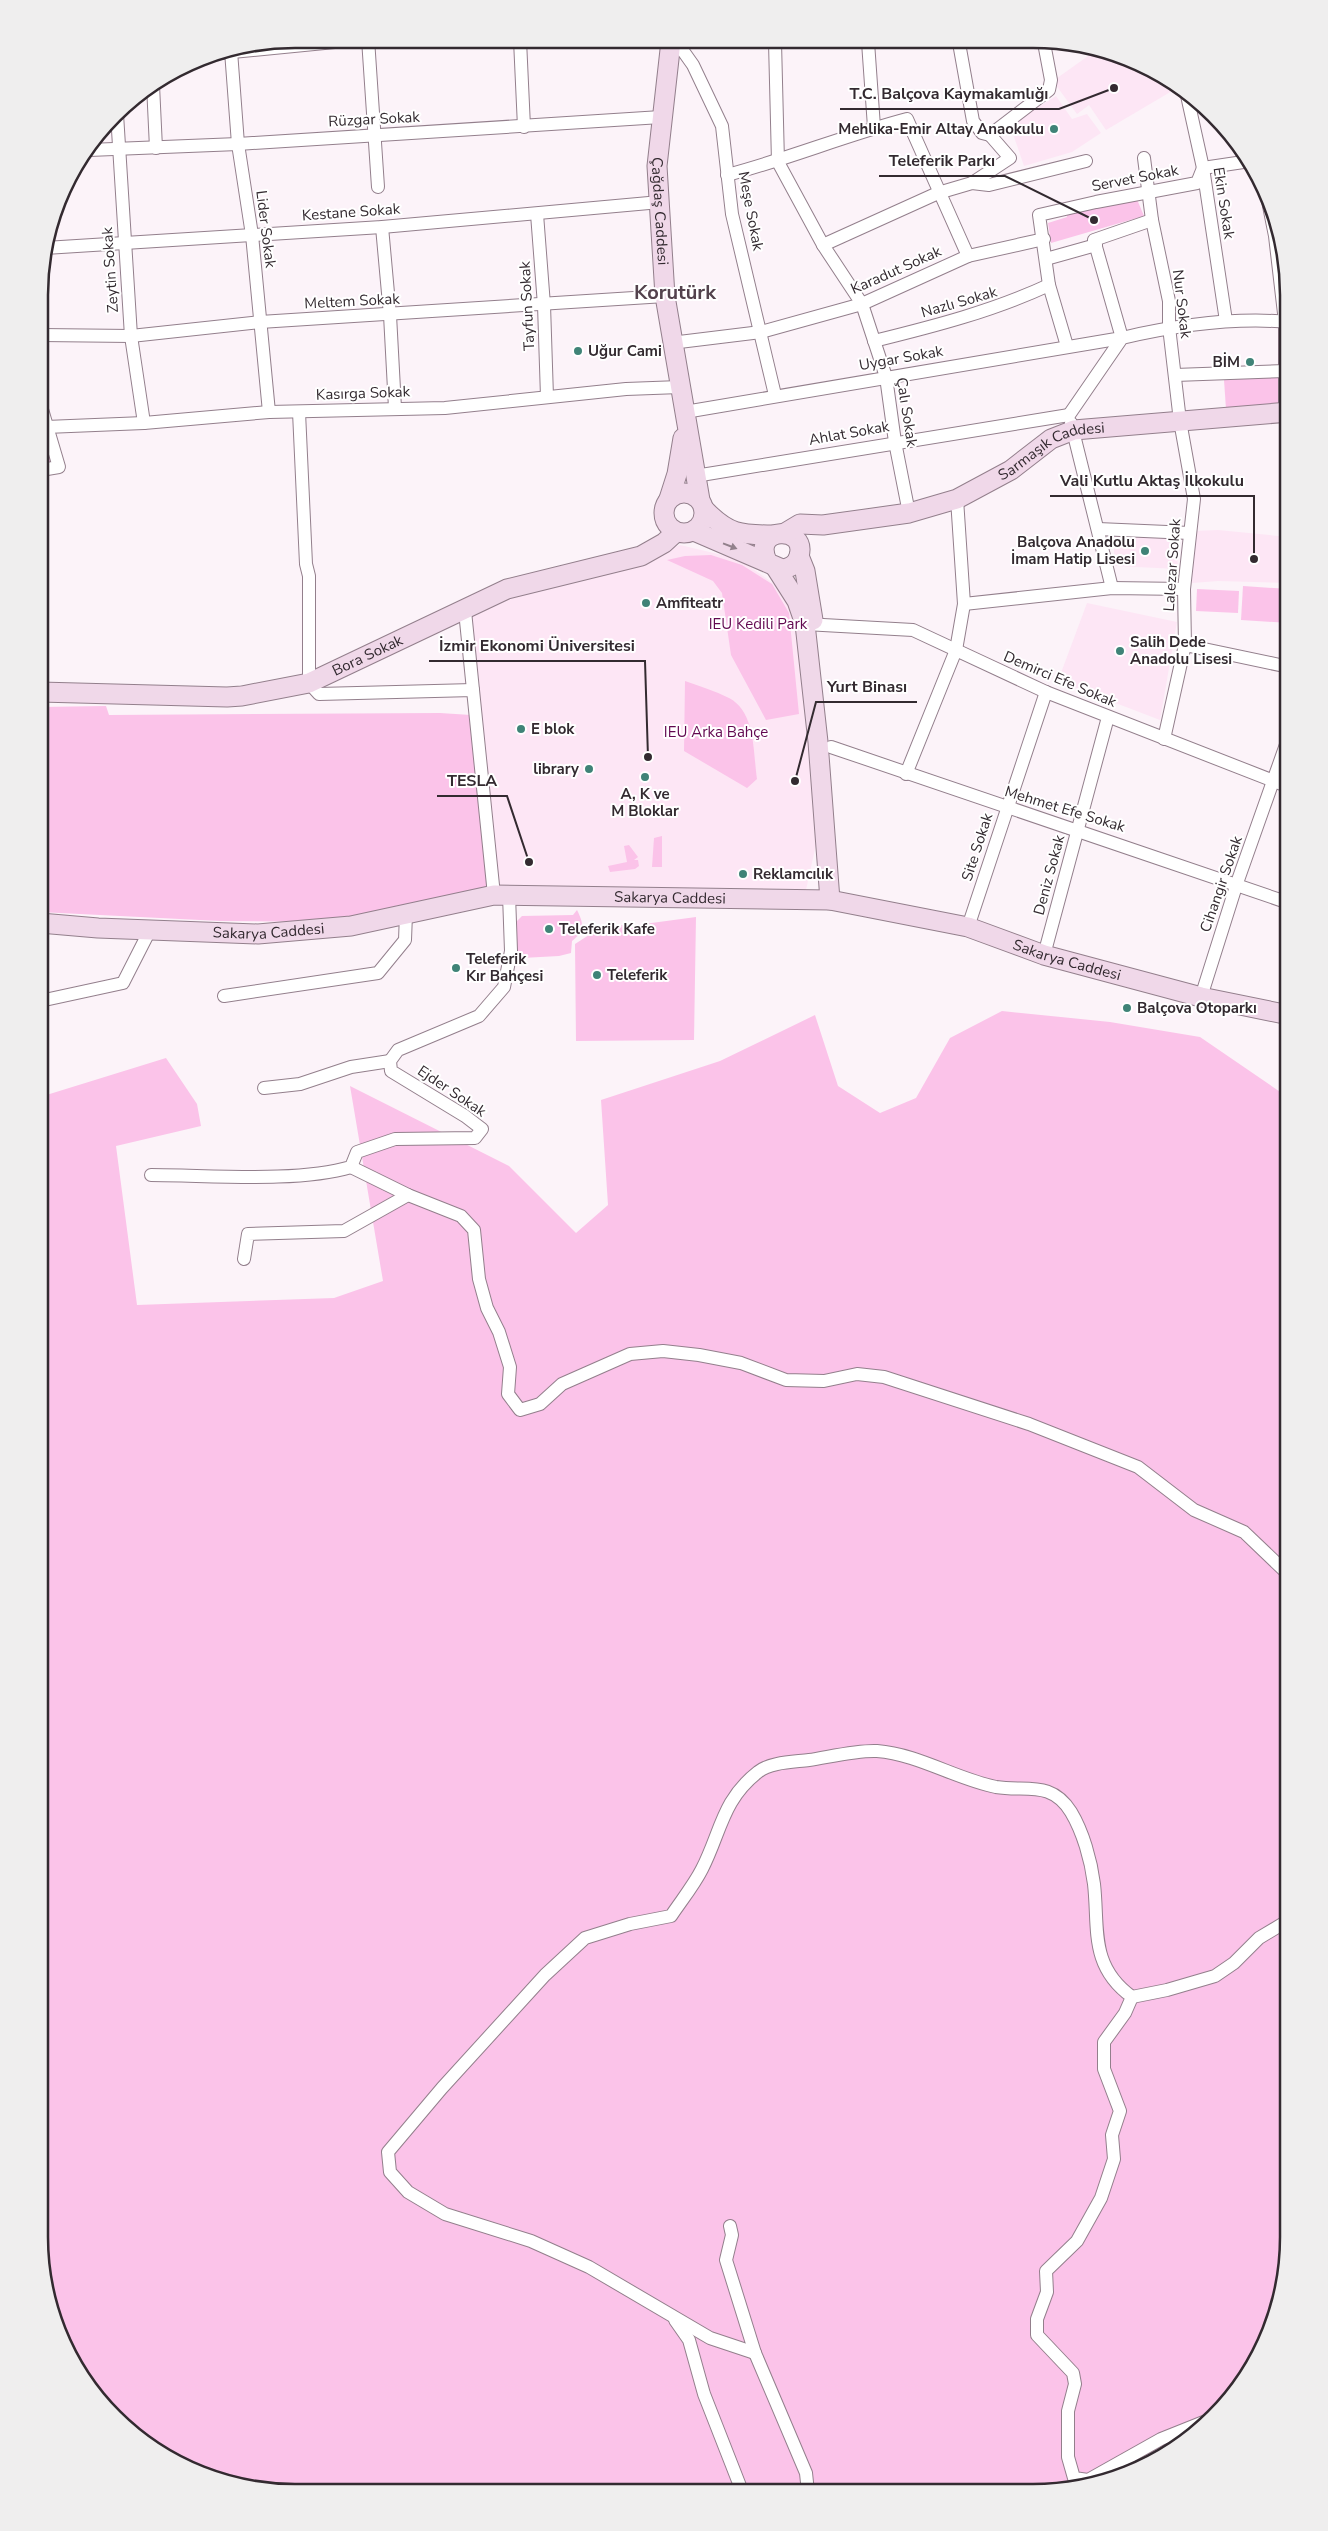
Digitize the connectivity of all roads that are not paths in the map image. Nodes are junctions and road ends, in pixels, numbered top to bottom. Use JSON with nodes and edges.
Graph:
{"nodes":[{"id":1,"x":368,"y":48,"type":"edge"},
{"id":2,"x":520,"y":48,"type":"edge"},
{"id":3,"x":670,"y":48,"type":"edge"},
{"id":4,"x":681,"y":48,"type":"edge"},
{"id":5,"x":775,"y":48,"type":"edge"},
{"id":6,"x":868,"y":48,"type":"edge"},
{"id":7,"x":960,"y":48,"type":"edge"},
{"id":8,"x":1045,"y":48,"type":"edge"},
{"id":9,"x":228,"y":57,"type":"edge"},
{"id":10,"x":153,"y":92,"type":"edge"},
{"id":11,"x":1188,"y":102,"type":"edge"},
{"id":12,"x":661,"y":117,"type":"junction"},
{"id":13,"x":117,"y":123,"type":"edge"},
{"id":14,"x":524,"y":127,"type":"junction"},
{"id":15,"x":874,"y":127,"type":"junction"},
{"id":16,"x":374,"y":135,"type":"junction"},
{"id":17,"x":990,"y":135,"type":"junction"},
{"id":18,"x":238,"y":144,"type":"junction"},
{"id":19,"x":156,"y":148,"type":"junction"},
{"id":20,"x":118,"y":149,"type":"junction"},
{"id":21,"x":94,"y":150,"type":"edge"},
{"id":22,"x":1144,"y":158,"type":"dead end"},
{"id":23,"x":1086,"y":161,"type":"dead end"},
{"id":24,"x":778,"y":162,"type":"junction"},
{"id":25,"x":1242,"y":162,"type":"edge"},
{"id":26,"x":1203,"y":168,"type":"junction"},
{"id":27,"x":727,"y":175,"type":"junction"},
{"id":28,"x":972,"y":183,"type":"junction"},
{"id":29,"x":378,"y":187,"type":"dead end"},
{"id":30,"x":1149,"y":192,"type":"junction"},
{"id":31,"x":938,"y":193,"type":"junction"},
{"id":32,"x":660,"y":202,"type":"junction"},
{"id":33,"x":537,"y":214,"type":"junction"},
{"id":34,"x":1152,"y":220,"type":"junction"},
{"id":35,"x":382,"y":227,"type":"junction"},
{"id":36,"x":252,"y":235,"type":"junction"},
{"id":37,"x":1044,"y":239,"type":"junction"},
{"id":38,"x":124,"y":245,"type":"junction"},
{"id":39,"x":823,"y":245,"type":"junction"},
{"id":40,"x":1096,"y":245,"type":"junction"},
{"id":41,"x":52,"y":248,"type":"edge"},
{"id":42,"x":968,"y":256,"type":"junction"},
{"id":43,"x":1046,"y":259,"type":"junction"},
{"id":44,"x":1049,"y":285,"type":"junction"},
{"id":45,"x":665,"y":296,"type":"junction"},
{"id":46,"x":862,"y":304,"type":"junction"},
{"id":47,"x":544,"y":305,"type":"junction"},
{"id":48,"x":390,"y":315,"type":"junction"},
{"id":49,"x":1226,"y":320,"type":"junction"},
{"id":50,"x":260,"y":322,"type":"junction"},
{"id":51,"x":1280,"y":322,"type":"edge"},
{"id":52,"x":1169,"y":327,"type":"junction"},
{"id":53,"x":761,"y":332,"type":"junction"},
{"id":54,"x":47,"y":334,"type":"edge"},
{"id":55,"x":131,"y":336,"type":"junction"},
{"id":56,"x":1122,"y":338,"type":"junction"},
{"id":57,"x":874,"y":341,"type":"junction"},
{"id":58,"x":672,"y":343,"type":"junction"},
{"id":59,"x":1067,"y":346,"type":"junction"},
{"id":60,"x":1280,"y":371,"type":"edge"},
{"id":61,"x":1175,"y":375,"type":"junction"},
{"id":62,"x":886,"y":377,"type":"junction"},
{"id":63,"x":680,"y":387,"type":"junction"},
{"id":64,"x":775,"y":395,"type":"junction"},
{"id":65,"x":547,"y":396,"type":"junction"},
{"id":66,"x":395,"y":408,"type":"junction"},
{"id":67,"x":269,"y":412,"type":"junction"},
{"id":68,"x":299,"y":412,"type":"junction"},
{"id":69,"x":685,"y":412,"type":"junction"},
{"id":70,"x":1280,"y":413,"type":"edge"},
{"id":71,"x":1044,"y":418,"type":"junction"},
{"id":72,"x":1180,"y":421,"type":"junction"},
{"id":73,"x":1071,"y":422,"type":"junction"},
{"id":74,"x":144,"y":423,"type":"junction"},
{"id":75,"x":47,"y":427,"type":"edge"},
{"id":76,"x":47,"y":430,"type":"edge"},
{"id":77,"x":1051,"y":439,"type":"junction"},
{"id":78,"x":895,"y":442,"type":"junction"},
{"id":79,"x":47,"y":469,"type":"edge"},
{"id":80,"x":695,"y":476,"type":"junction"},
{"id":81,"x":669,"y":499,"type":"junction"},
{"id":82,"x":957,"y":499,"type":"junction"},
{"id":83,"x":702,"y":505,"type":"junction"},
{"id":84,"x":909,"y":513,"type":"junction"},
{"id":85,"x":1098,"y":529,"type":"junction"},
{"id":86,"x":684,"y":532,"type":"junction"},
{"id":87,"x":1190,"y":532,"type":"junction"},
{"id":88,"x":789,"y":542,"type":"junction"},
{"id":89,"x":771,"y":564,"type":"junction"},
{"id":90,"x":1112,"y":588,"type":"junction"},
{"id":91,"x":1184,"y":589,"type":"junction"},
{"id":92,"x":964,"y":604,"type":"junction"},
{"id":93,"x":464,"y":611,"type":"junction"},
{"id":94,"x":810,"y":624,"type":"junction"},
{"id":95,"x":1185,"y":645,"type":"junction"},
{"id":96,"x":956,"y":650,"type":"junction"},
{"id":97,"x":1280,"y":665,"type":"edge"},
{"id":98,"x":309,"y":683,"type":"junction"},
{"id":99,"x":473,"y":690,"type":"junction"},
{"id":100,"x":47,"y":692,"type":"edge"},
{"id":101,"x":1046,"y":692,"type":"junction"},
{"id":102,"x":1108,"y":717,"type":"junction"},
{"id":103,"x":1164,"y":739,"type":"junction"},
{"id":104,"x":831,"y":747,"type":"dead end"},
{"id":105,"x":1280,"y":763,"type":"edge"},
{"id":106,"x":906,"y":774,"type":"junction"},
{"id":107,"x":1274,"y":781,"type":"junction"},
{"id":108,"x":1280,"y":784,"type":"edge"},
{"id":109,"x":1007,"y":808,"type":"junction"},
{"id":110,"x":1078,"y":829,"type":"junction"},
{"id":111,"x":1237,"y":883,"type":"junction"},
{"id":112,"x":501,"y":895,"type":"junction"},
{"id":113,"x":1280,"y":899,"type":"edge"},
{"id":114,"x":830,"y":900,"type":"junction"},
{"id":115,"x":406,"y":914,"type":"junction"},
{"id":116,"x":47,"y":924,"type":"edge"},
{"id":117,"x":968,"y":927,"type":"junction"},
{"id":118,"x":151,"y":928,"type":"junction"},
{"id":119,"x":1044,"y":955,"type":"junction"},
{"id":120,"x":224,"y":996,"type":"dead end"},
{"id":121,"x":1201,"y":997,"type":"junction"},
{"id":122,"x":47,"y":999,"type":"edge"},
{"id":123,"x":1280,"y":1013,"type":"edge"},
{"id":124,"x":390,"y":1061,"type":"junction"},
{"id":125,"x":264,"y":1088,"type":"dead end"},
{"id":126,"x":351,"y":1167,"type":"junction"},
{"id":127,"x":151,"y":1175,"type":"dead end"},
{"id":128,"x":408,"y":1195,"type":"junction"},
{"id":129,"x":244,"y":1259,"type":"dead end"},
{"id":130,"x":1280,"y":1566,"type":"edge"},
{"id":131,"x":1280,"y":1925,"type":"edge"},
{"id":132,"x":1132,"y":1997,"type":"junction"},
{"id":133,"x":730,"y":2226,"type":"dead end"},
{"id":134,"x":672,"y":2315,"type":"junction"},
{"id":135,"x":755,"y":2353,"type":"junction"},
{"id":136,"x":1190,"y":2427,"type":"edge"},
{"id":137,"x":1096,"y":2475,"type":"edge"},
{"id":138,"x":1081,"y":2479,"type":"edge"},
{"id":139,"x":739,"y":2484,"type":"edge"},
{"id":140,"x":807,"y":2484,"type":"edge"}],
"edges":[{"from":1,"to":16,"type":"street"},
{"from":2,"to":14,"type":"street"},
{"from":3,"to":12,"type":"main road","name":"Çağdaş Caddesi"},
{"from":4,"to":27,"type":"street","name":"Meşe Sokak"},
{"from":5,"to":24,"type":"street"},
{"from":6,"to":15,"type":"street"},
{"from":7,"to":17,"type":"street"},
{"from":8,"to":17,"type":"street"},
{"from":9,"to":18,"type":"street","name":"Lider Sokak"},
{"from":10,"to":19,"type":"street"},
{"from":11,"to":26,"type":"street","name":"Ekin Sokak"},
{"from":12,"to":14,"type":"street","name":"Rüzgar Sokak"},
{"from":12,"to":32,"type":"main road","name":"Çağdaş Caddesi"},
{"from":13,"to":20,"type":"street","name":"Zeytin Sokak"},
{"from":14,"to":16,"type":"street","name":"Rüzgar Sokak"},
{"from":15,"to":24,"type":"street"},
{"from":15,"to":31,"type":"street"},
{"from":16,"to":18,"type":"street","name":"Rüzgar Sokak"},
{"from":16,"to":29,"type":"street"},
{"from":17,"to":28,"type":"street"},
{"from":18,"to":19,"type":"street","name":"Rüzgar Sokak"},
{"from":18,"to":36,"type":"street","name":"Lider Sokak"},
{"from":19,"to":20,"type":"street","name":"Rüzgar Sokak"},
{"from":20,"to":21,"type":"street","name":"Rüzgar Sokak"},
{"from":20,"to":38,"type":"street","name":"Zeytin Sokak"},
{"from":22,"to":30,"type":"street","name":"Nur Sokak"},
{"from":23,"to":28,"type":"street"},
{"from":24,"to":27,"type":"street"},
{"from":24,"to":39,"type":"street","name":"Çalı Sokak"},
{"from":25,"to":26,"type":"street"},
{"from":26,"to":30,"type":"street","name":"Servet Sokak"},
{"from":26,"to":49,"type":"street","name":"Ekin Sokak"},
{"from":27,"to":53,"type":"street","name":"Meşe Sokak"},
{"from":28,"to":31,"type":"street"},
{"from":30,"to":34,"type":"street","name":"Nur Sokak"},
{"from":30,"to":37,"type":"street","name":"Servet Sokak"},
{"from":31,"to":39,"type":"street"},
{"from":31,"to":42,"type":"street"},
{"from":32,"to":33,"type":"street","name":"Kestane Sokak"},
{"from":32,"to":45,"type":"main road","name":"Çağdaş Caddesi"},
{"from":33,"to":35,"type":"street","name":"Kestane Sokak"},
{"from":33,"to":47,"type":"street","name":"Tayfun Sokak"},
{"from":34,"to":40,"type":"street"},
{"from":34,"to":52,"type":"street","name":"Nur Sokak"},
{"from":35,"to":36,"type":"street","name":"Kestane Sokak"},
{"from":35,"to":48,"type":"street"},
{"from":36,"to":38,"type":"street","name":"Kestane Sokak"},
{"from":36,"to":50,"type":"street","name":"Lider Sokak"},
{"from":37,"to":42,"type":"street","name":"Karadut Sokak"},
{"from":37,"to":43,"type":"street"},
{"from":38,"to":41,"type":"street","name":"Kestane Sokak"},
{"from":38,"to":55,"type":"street","name":"Zeytin Sokak"},
{"from":39,"to":46,"type":"street","name":"Çalı Sokak"},
{"from":40,"to":43,"type":"street"},
{"from":40,"to":56,"type":"street"},
{"from":42,"to":46,"type":"street","name":"Karadut Sokak"},
{"from":43,"to":44,"type":"street"},
{"from":44,"to":57,"type":"street","name":"Nazlı Sokak"},
{"from":44,"to":59,"type":"street"},
{"from":45,"to":47,"type":"street","name":"Meltem Sokak"},
{"from":45,"to":58,"type":"main road","name":"Çağdaş Caddesi"},
{"from":46,"to":53,"type":"street","name":"Karadut Sokak"},
{"from":46,"to":57,"type":"street","name":"Çalı Sokak"},
{"from":47,"to":48,"type":"street","name":"Meltem Sokak"},
{"from":47,"to":65,"type":"street","name":"Tayfun Sokak"},
{"from":48,"to":50,"type":"street","name":"Meltem Sokak"},
{"from":48,"to":66,"type":"street"},
{"from":49,"to":51,"type":"street","name":"Uygar Sokak"},
{"from":49,"to":52,"type":"street","name":"Uygar Sokak"},
{"from":50,"to":55,"type":"street","name":"Meltem Sokak"},
{"from":50,"to":67,"type":"street","name":"Lider Sokak"},
{"from":52,"to":56,"type":"street","name":"Uygar Sokak"},
{"from":52,"to":61,"type":"street","name":"Nur Sokak"},
{"from":53,"to":58,"type":"street","name":"Karadut Sokak"},
{"from":53,"to":64,"type":"street","name":"Meşe Sokak"},
{"from":54,"to":55,"type":"street","name":"Meltem Sokak"},
{"from":55,"to":74,"type":"street","name":"Zeytin Sokak"},
{"from":56,"to":59,"type":"street","name":"Uygar Sokak"},
{"from":56,"to":73,"type":"street"},
{"from":57,"to":62,"type":"street","name":"Çalı Sokak"},
{"from":58,"to":63,"type":"main road","name":"Çağdaş Caddesi"},
{"from":59,"to":62,"type":"street","name":"Uygar Sokak"},
{"from":60,"to":61,"type":"street"},
{"from":61,"to":72,"type":"street","name":"Nur Sokak"},
{"from":62,"to":64,"type":"street","name":"Uygar Sokak"},
{"from":62,"to":78,"type":"street","name":"Çalı Sokak"},
{"from":63,"to":65,"type":"street","name":"Kasırga Sokak"},
{"from":63,"to":69,"type":"main road","name":"Çağdaş Caddesi"},
{"from":64,"to":69,"type":"street","name":"Uygar Sokak"},
{"from":65,"to":66,"type":"street","name":"Kasırga Sokak"},
{"from":66,"to":68,"type":"street","name":"Kasırga Sokak"},
{"from":67,"to":68,"type":"street","name":"Kasırga Sokak"},
{"from":67,"to":74,"type":"street","name":"Kasırga Sokak"},
{"from":68,"to":98,"type":"street"},
{"from":69,"to":80,"type":"main road","name":"Çağdaş Caddesi"},
{"from":69,"to":81,"type":"main road","name":"Çağdaş Caddesi"},
{"from":70,"to":72,"type":"main road","name":"Sarmaşık Caddesi"},
{"from":71,"to":73,"type":"street","name":"Ahlat Sokak"},
{"from":71,"to":77,"type":"street"},
{"from":71,"to":78,"type":"street","name":"Ahlat Sokak"},
{"from":72,"to":73,"type":"main road","name":"Sarmaşık Caddesi"},
{"from":72,"to":87,"type":"street","name":"Lalezar Sokak"},
{"from":73,"to":77,"type":"main road","name":"Sarmaşık Caddesi"},
{"from":73,"to":85,"type":"street"},
{"from":74,"to":75,"type":"street","name":"Kasırga Sokak"},
{"from":76,"to":79,"type":"street"},
{"from":77,"to":82,"type":"main road","name":"Sarmaşık Caddesi"},
{"from":78,"to":80,"type":"street","name":"Ahlat Sokak"},
{"from":78,"to":84,"type":"street","name":"Çalı Sokak"},
{"from":80,"to":83,"type":"main road","name":"Çağdaş Caddesi"},
{"from":81,"to":83,"type":"main road"},
{"from":81,"to":86,"type":"main road"},
{"from":82,"to":84,"type":"main road","name":"Sarmaşık Caddesi"},
{"from":82,"to":92,"type":"street"},
{"from":83,"to":86,"type":"main road"},
{"from":83,"to":88,"type":"main road"},
{"from":84,"to":88,"type":"main road","name":"Sarmaşık Caddesi"},
{"from":85,"to":87,"type":"street"},
{"from":85,"to":90,"type":"street"},
{"from":86,"to":89,"type":"main road","one_way":true},
{"from":86,"to":93,"type":"main road","name":"Bora Sokak"},
{"from":87,"to":91,"type":"street","name":"Lalezar Sokak"},
{"from":88,"to":89,"type":"main road"},
{"from":88,"to":89,"type":"main road"},
{"from":88,"to":94,"type":"main road"},
{"from":89,"to":94,"type":"main road"},
{"from":90,"to":91,"type":"street"},
{"from":90,"to":92,"type":"street"},
{"from":91,"to":95,"type":"street","name":"Lalezar Sokak"},
{"from":92,"to":96,"type":"street"},
{"from":93,"to":98,"type":"main road","name":"Bora Sokak"},
{"from":93,"to":99,"type":"street","name":"Ejder Sokak"},
{"from":94,"to":96,"type":"street","name":"Demirci Efe Sokak"},
{"from":94,"to":114,"type":"main road"},
{"from":95,"to":97,"type":"street"},
{"from":95,"to":103,"type":"street","name":"Lalezar Sokak"},
{"from":96,"to":101,"type":"street","name":"Demirci Efe Sokak"},
{"from":96,"to":106,"type":"street"},
{"from":98,"to":99,"type":"street"},
{"from":98,"to":100,"type":"main road","name":"Bora Sokak"},
{"from":99,"to":112,"type":"street","name":"Ejder Sokak"},
{"from":101,"to":102,"type":"street","name":"Demirci Efe Sokak"},
{"from":101,"to":109,"type":"street","name":"Site Sokak"},
{"from":102,"to":103,"type":"street","name":"Demirci Efe Sokak"},
{"from":102,"to":110,"type":"street","name":"Deniz Sokak"},
{"from":103,"to":107,"type":"street","name":"Demirci Efe Sokak"},
{"from":104,"to":106,"type":"street","name":"Mehmet Efe Sokak"},
{"from":105,"to":107,"type":"street","name":"Cihangir Sokak"},
{"from":106,"to":109,"type":"street","name":"Mehmet Efe Sokak"},
{"from":107,"to":108,"type":"street","name":"Demirci Efe Sokak"},
{"from":107,"to":111,"type":"street","name":"Cihangir Sokak"},
{"from":109,"to":110,"type":"street","name":"Mehmet Efe Sokak"},
{"from":109,"to":117,"type":"street","name":"Site Sokak"},
{"from":110,"to":111,"type":"street","name":"Mehmet Efe Sokak"},
{"from":110,"to":119,"type":"street","name":"Deniz Sokak"},
{"from":111,"to":113,"type":"street","name":"Mehmet Efe Sokak"},
{"from":111,"to":121,"type":"street","name":"Cihangir Sokak"},
{"from":112,"to":114,"type":"main road","name":"Sakarya Caddesi"},
{"from":112,"to":115,"type":"main road","name":"Sakarya Caddesi"},
{"from":112,"to":124,"type":"street","name":"Ejder Sokak"},
{"from":114,"to":117,"type":"main road","name":"Sakarya Caddesi"},
{"from":115,"to":118,"type":"main road","name":"Sakarya Caddesi"},
{"from":115,"to":120,"type":"street"},
{"from":116,"to":118,"type":"main road","name":"Sakarya Caddesi"},
{"from":117,"to":119,"type":"main road","name":"Sakarya Caddesi"},
{"from":118,"to":122,"type":"street"},
{"from":119,"to":121,"type":"main road","name":"Sakarya Caddesi"},
{"from":121,"to":123,"type":"main road","name":"Sakarya Caddesi"},
{"from":124,"to":125,"type":"street"},
{"from":124,"to":126,"type":"street","name":"Ejder Sokak"},
{"from":126,"to":127,"type":"street"},
{"from":126,"to":128,"type":"street"},
{"from":128,"to":129,"type":"street"},
{"from":128,"to":130,"type":"street"},
{"from":131,"to":132,"type":"street"},
{"from":132,"to":134,"type":"street"},
{"from":132,"to":138,"type":"street"},
{"from":133,"to":135,"type":"street"},
{"from":134,"to":135,"type":"street"},
{"from":134,"to":139,"type":"street"},
{"from":135,"to":140,"type":"street"},
{"from":136,"to":137,"type":"street"}]}
